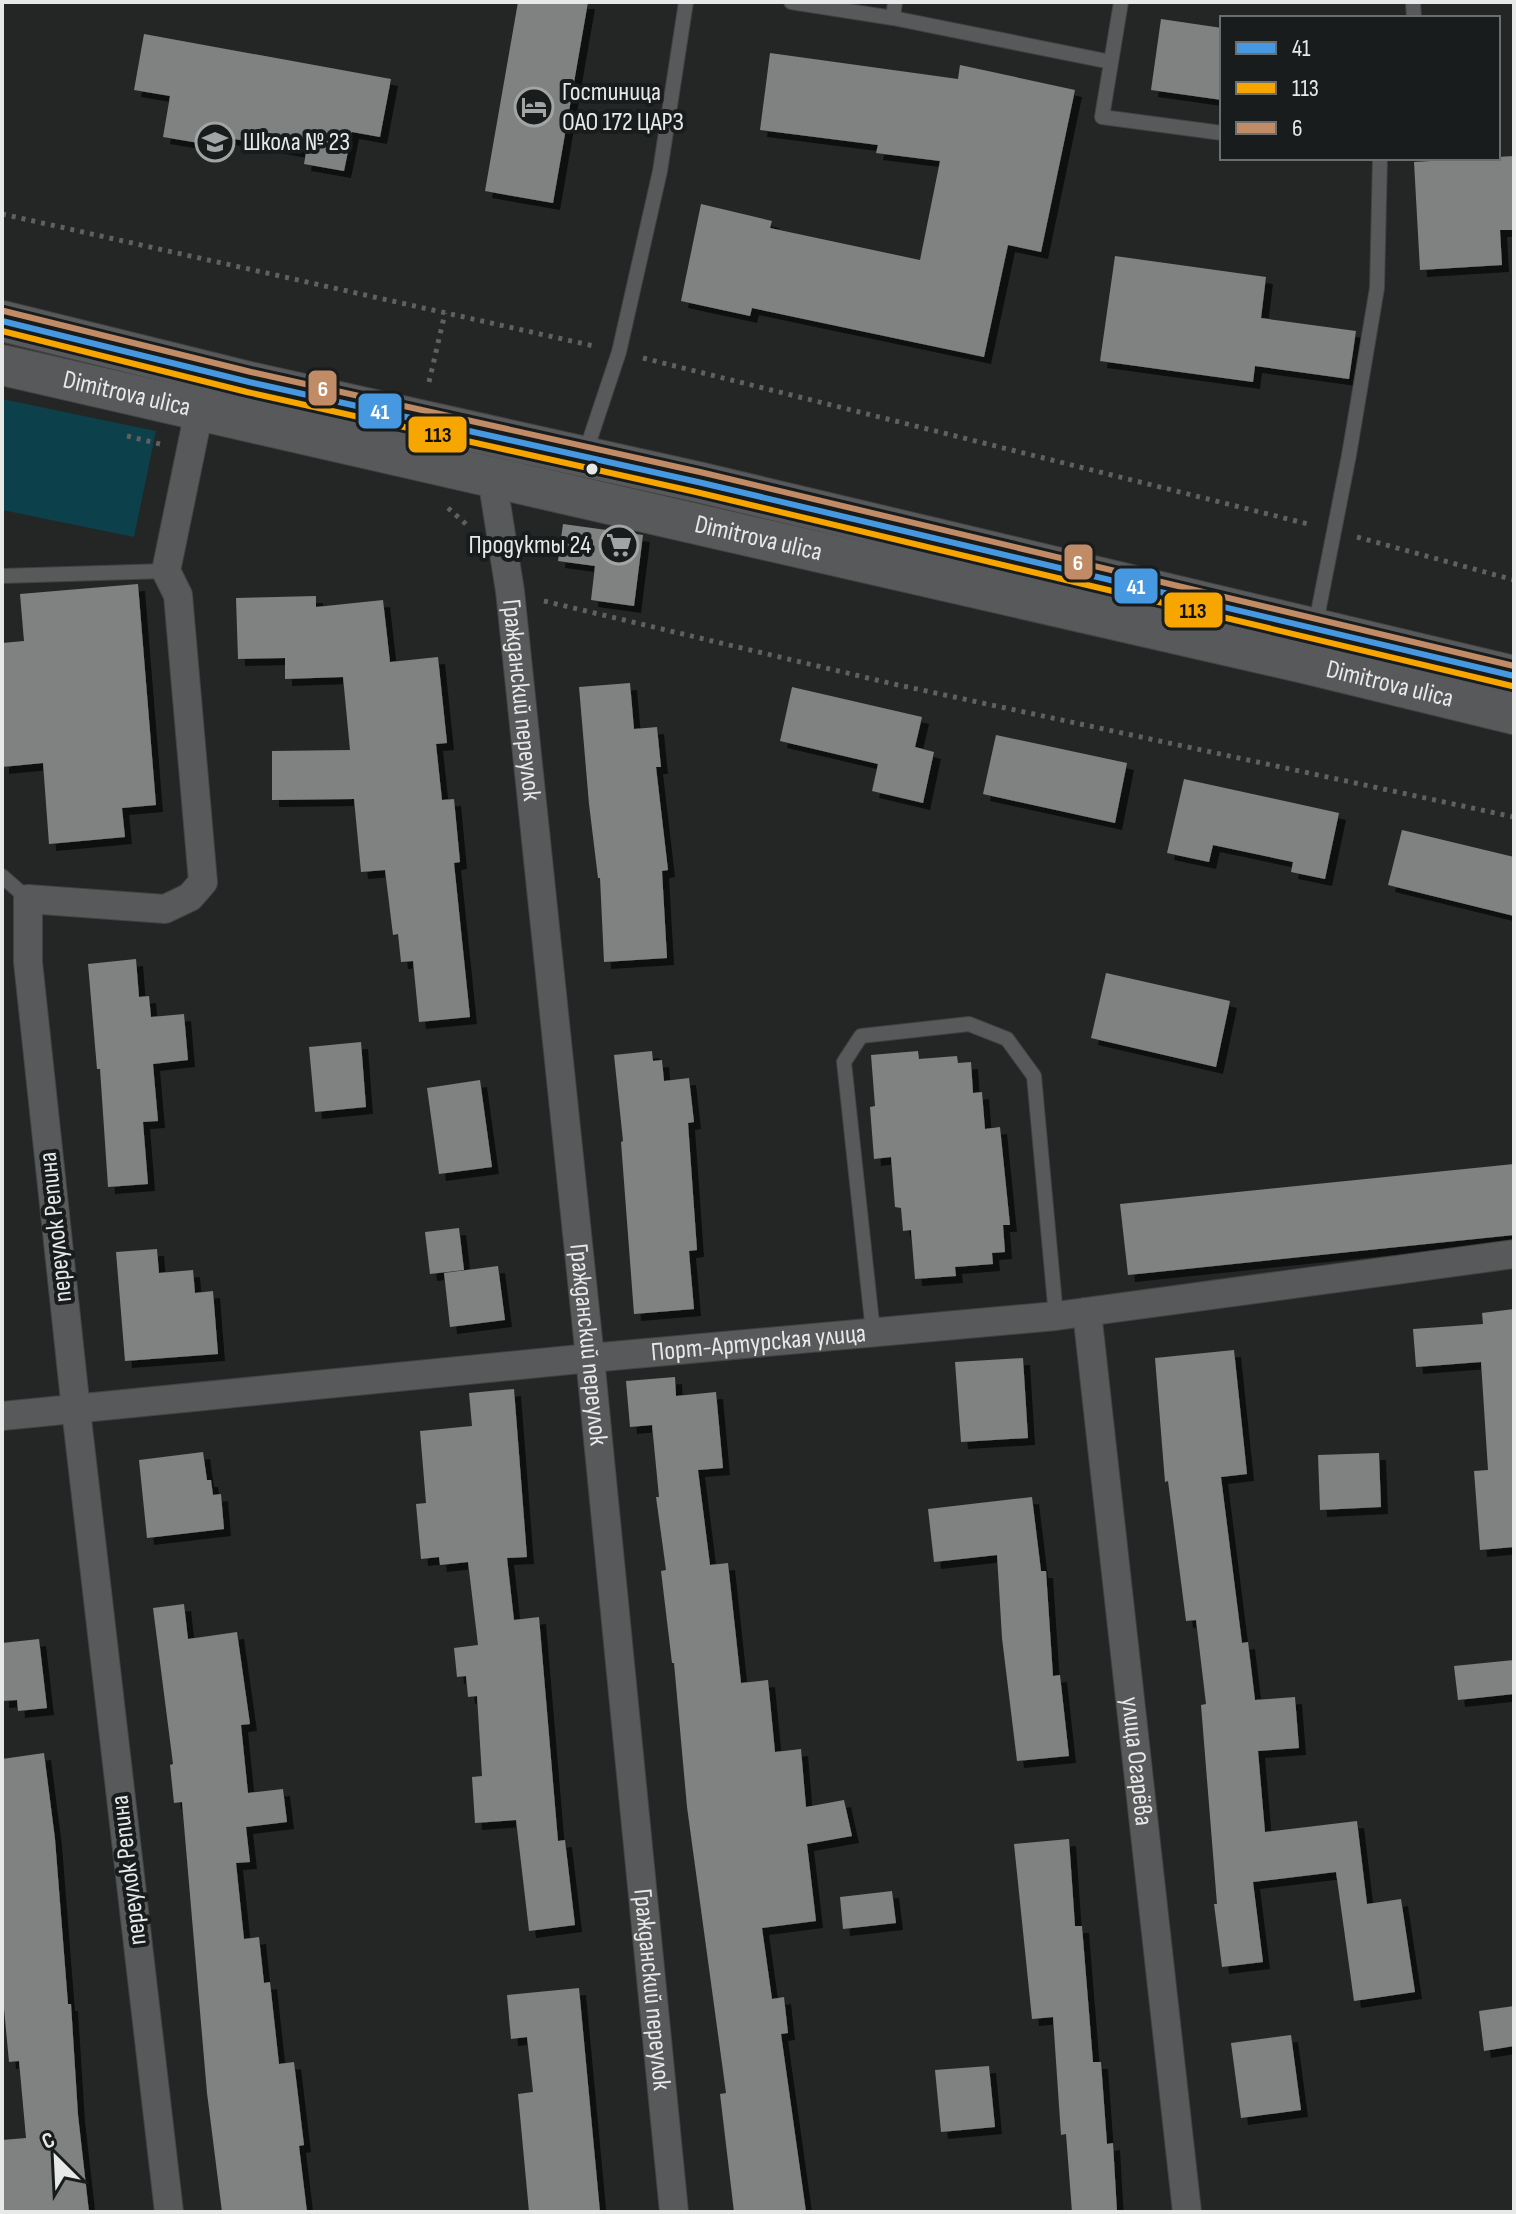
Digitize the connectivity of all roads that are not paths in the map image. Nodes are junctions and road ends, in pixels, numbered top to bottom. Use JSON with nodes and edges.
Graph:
{"nodes":[{"id":1,"x":686,"y":2,"type":"edge"},
{"id":2,"x":791,"y":2,"type":"edge"},
{"id":3,"x":895,"y":2,"type":"edge"},
{"id":4,"x":1121,"y":2,"type":"edge"},
{"id":5,"x":893,"y":18,"type":"junction"},
{"id":6,"x":1111,"y":62,"type":"junction"},
{"id":7,"x":1220,"y":133,"type":"edge"},
{"id":8,"x":1380,"y":160,"type":"edge"},
{"id":9,"x":2,"y":321,"type":"edge"},
{"id":10,"x":2,"y":365,"type":"edge"},
{"id":11,"x":199,"y":411,"type":"junction"},
{"id":12,"x":585,"y":456,"type":"junction"},
{"id":13,"x":492,"y":478,"type":"junction"},
{"id":14,"x":166,"y":571,"type":"junction"},
{"id":15,"x":2,"y":576,"type":"edge"},
{"id":16,"x":1309,"y":647,"type":"junction"},
{"id":17,"x":1514,"y":676,"type":"edge"},
{"id":18,"x":1514,"y":714,"type":"edge"},
{"id":19,"x":2,"y":876,"type":"edge"},
{"id":20,"x":28,"y":899,"type":"junction"},
{"id":21,"x":1514,"y":1254,"type":"edge"},
{"id":22,"x":1087,"y":1312,"type":"junction"},
{"id":23,"x":1056,"y":1316,"type":"junction"},
{"id":24,"x":873,"y":1332,"type":"junction"},
{"id":25,"x":590,"y":1358,"type":"junction"},
{"id":26,"x":76,"y":1410,"type":"junction"},
{"id":27,"x":2,"y":1416,"type":"edge"},
{"id":28,"x":169,"y":2212,"type":"edge"},
{"id":29,"x":674,"y":2212,"type":"edge"},
{"id":30,"x":1187,"y":2212,"type":"edge"}],
"edges":[{"from":1,"to":12,"type":"lane"},
{"from":2,"to":5,"type":"lane"},
{"from":3,"to":5,"type":"lane"},
{"from":4,"to":6,"type":"lane"},
{"from":5,"to":6,"type":"lane"},
{"from":6,"to":7,"type":"lane"},
{"from":8,"to":16,"type":"lane"},
{"from":9,"to":12,"type":"main road"},
{"from":10,"to":11,"type":"main road","name":"Dimitrova ulica"},
{"from":11,"to":13,"type":"main road","name":"Dimitrova ulica"},
{"from":11,"to":14,"type":"street"},
{"from":12,"to":16,"type":"main road"},
{"from":13,"to":16,"type":"main road","name":"Dimitrova ulica"},
{"from":13,"to":25,"type":"street","name":"Гражданский переулок"},
{"from":14,"to":15,"type":"lane"},
{"from":14,"to":20,"type":"street"},
{"from":16,"to":17,"type":"main road"},
{"from":16,"to":18,"type":"main road","name":"Dimitrova ulica"},
{"from":19,"to":20,"type":"lane"},
{"from":20,"to":26,"type":"street","name":"переулок Репина"},
{"from":21,"to":22,"type":"street","name":"Порт-Артурская улица"},
{"from":22,"to":23,"type":"street","name":"Порт-Артурская улица"},
{"from":22,"to":30,"type":"street","name":"улица Огарёва"},
{"from":23,"to":24,"type":"street","name":"Порт-Артурская улица"},
{"from":23,"to":24,"type":"lane"},
{"from":24,"to":25,"type":"street","name":"Порт-Артурская улица"},
{"from":25,"to":26,"type":"street","name":"Порт-Артурская улица"},
{"from":25,"to":29,"type":"street","name":"Гражданский переулок"},
{"from":26,"to":27,"type":"street","name":"Порт-Артурская улица"},
{"from":26,"to":28,"type":"street","name":"переулок Репина"}]}
